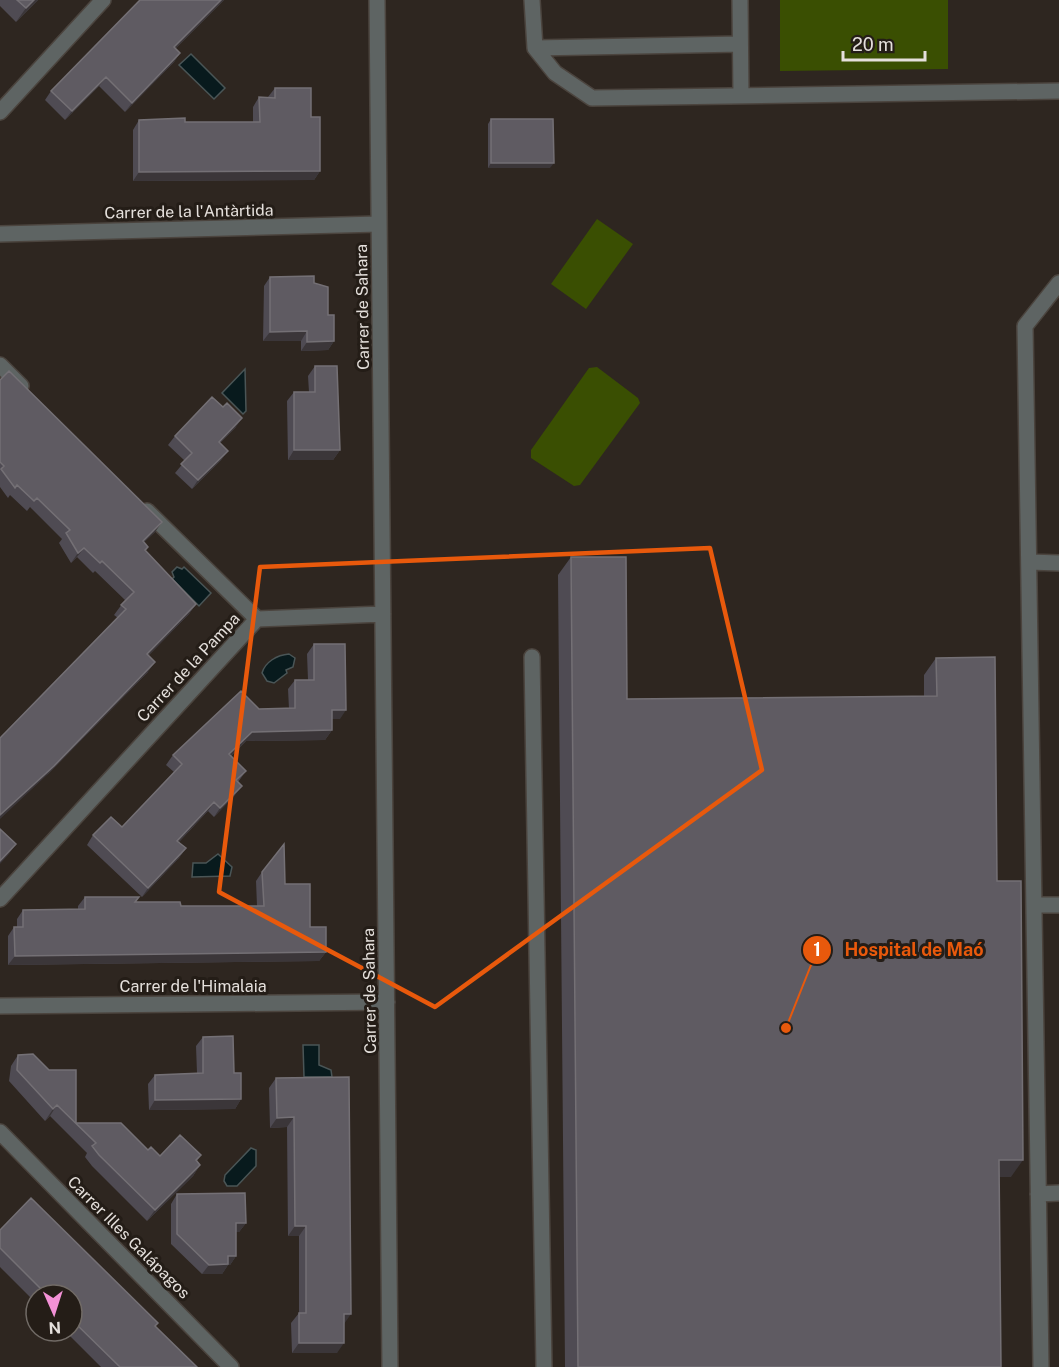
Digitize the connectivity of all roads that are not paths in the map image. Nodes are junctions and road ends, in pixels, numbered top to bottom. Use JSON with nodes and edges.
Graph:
{"nodes":[{"id":1,"x":103,"y":0,"type":"edge"},
{"id":2,"x":377,"y":0,"type":"edge"},
{"id":3,"x":532,"y":0,"type":"edge"},
{"id":4,"x":740,"y":0,"type":"edge"},
{"id":5,"x":741,"y":44,"type":"junction"},
{"id":6,"x":535,"y":48,"type":"junction"},
{"id":7,"x":1059,"y":86,"type":"edge"},
{"id":8,"x":1025,"y":93,"type":"junction"},
{"id":9,"x":1059,"y":93,"type":"edge"},
{"id":10,"x":741,"y":96,"type":"junction"},
{"id":11,"x":0,"y":112,"type":"edge"},
{"id":12,"x":379,"y":224,"type":"junction"},
{"id":13,"x":0,"y":234,"type":"edge"},
{"id":14,"x":1059,"y":283,"type":"edge"},
{"id":15,"x":0,"y":365,"type":"edge"},
{"id":16,"x":33,"y":398,"type":"edge"},
{"id":17,"x":132,"y":496,"type":"edge"},
{"id":18,"x":1029,"y":562,"type":"junction"},
{"id":19,"x":1059,"y":563,"type":"edge"},
{"id":20,"x":383,"y":614,"type":"junction"},
{"id":21,"x":257,"y":619,"type":"junction"},
{"id":22,"x":532,"y":657,"type":"dead end"},
{"id":23,"x":0,"y":899,"type":"edge"},
{"id":24,"x":1034,"y":905,"type":"junction"},
{"id":25,"x":1059,"y":905,"type":"edge"},
{"id":26,"x":387,"y":1002,"type":"junction"},
{"id":27,"x":0,"y":1006,"type":"edge"},
{"id":28,"x":0,"y":1132,"type":"edge"},
{"id":29,"x":1059,"y":1193,"type":"edge"},
{"id":30,"x":1038,"y":1194,"type":"junction"},
{"id":31,"x":231,"y":1367,"type":"edge"},
{"id":32,"x":390,"y":1367,"type":"edge"},
{"id":33,"x":544,"y":1367,"type":"edge"},
{"id":34,"x":1041,"y":1367,"type":"edge"}],
"edges":[{"from":1,"to":11,"type":"street"},
{"from":2,"to":12,"type":"street","name":"Carrer de Sahara"},
{"from":3,"to":6,"type":"street"},
{"from":4,"to":5,"type":"street"},
{"from":5,"to":6,"type":"street"},
{"from":5,"to":10,"type":"street"},
{"from":6,"to":10,"type":"street"},
{"from":7,"to":8,"type":"street"},
{"from":8,"to":9,"type":"street"},
{"from":8,"to":10,"type":"street"},
{"from":12,"to":13,"type":"street","name":"Carrer de la l'Antàrtida"},
{"from":12,"to":20,"type":"street","name":"Carrer de Sahara"},
{"from":14,"to":18,"type":"street"},
{"from":15,"to":16,"type":"street"},
{"from":17,"to":21,"type":"street","name":"Carrer de la Pampa"},
{"from":18,"to":19,"type":"street"},
{"from":18,"to":24,"type":"street"},
{"from":20,"to":21,"type":"street"},
{"from":20,"to":26,"type":"street","name":"Carrer de Sahara"},
{"from":21,"to":23,"type":"street","name":"Carrer de la Pampa"},
{"from":22,"to":33,"type":"street"},
{"from":24,"to":25,"type":"street"},
{"from":24,"to":30,"type":"street"},
{"from":26,"to":27,"type":"street","name":"Carrer de l'Himalaia"},
{"from":26,"to":32,"type":"street","name":"Carrer de Sahara"},
{"from":28,"to":31,"type":"street","name":"Carrer Illes Galápagos"},
{"from":29,"to":30,"type":"street"},
{"from":30,"to":34,"type":"street"}]}
